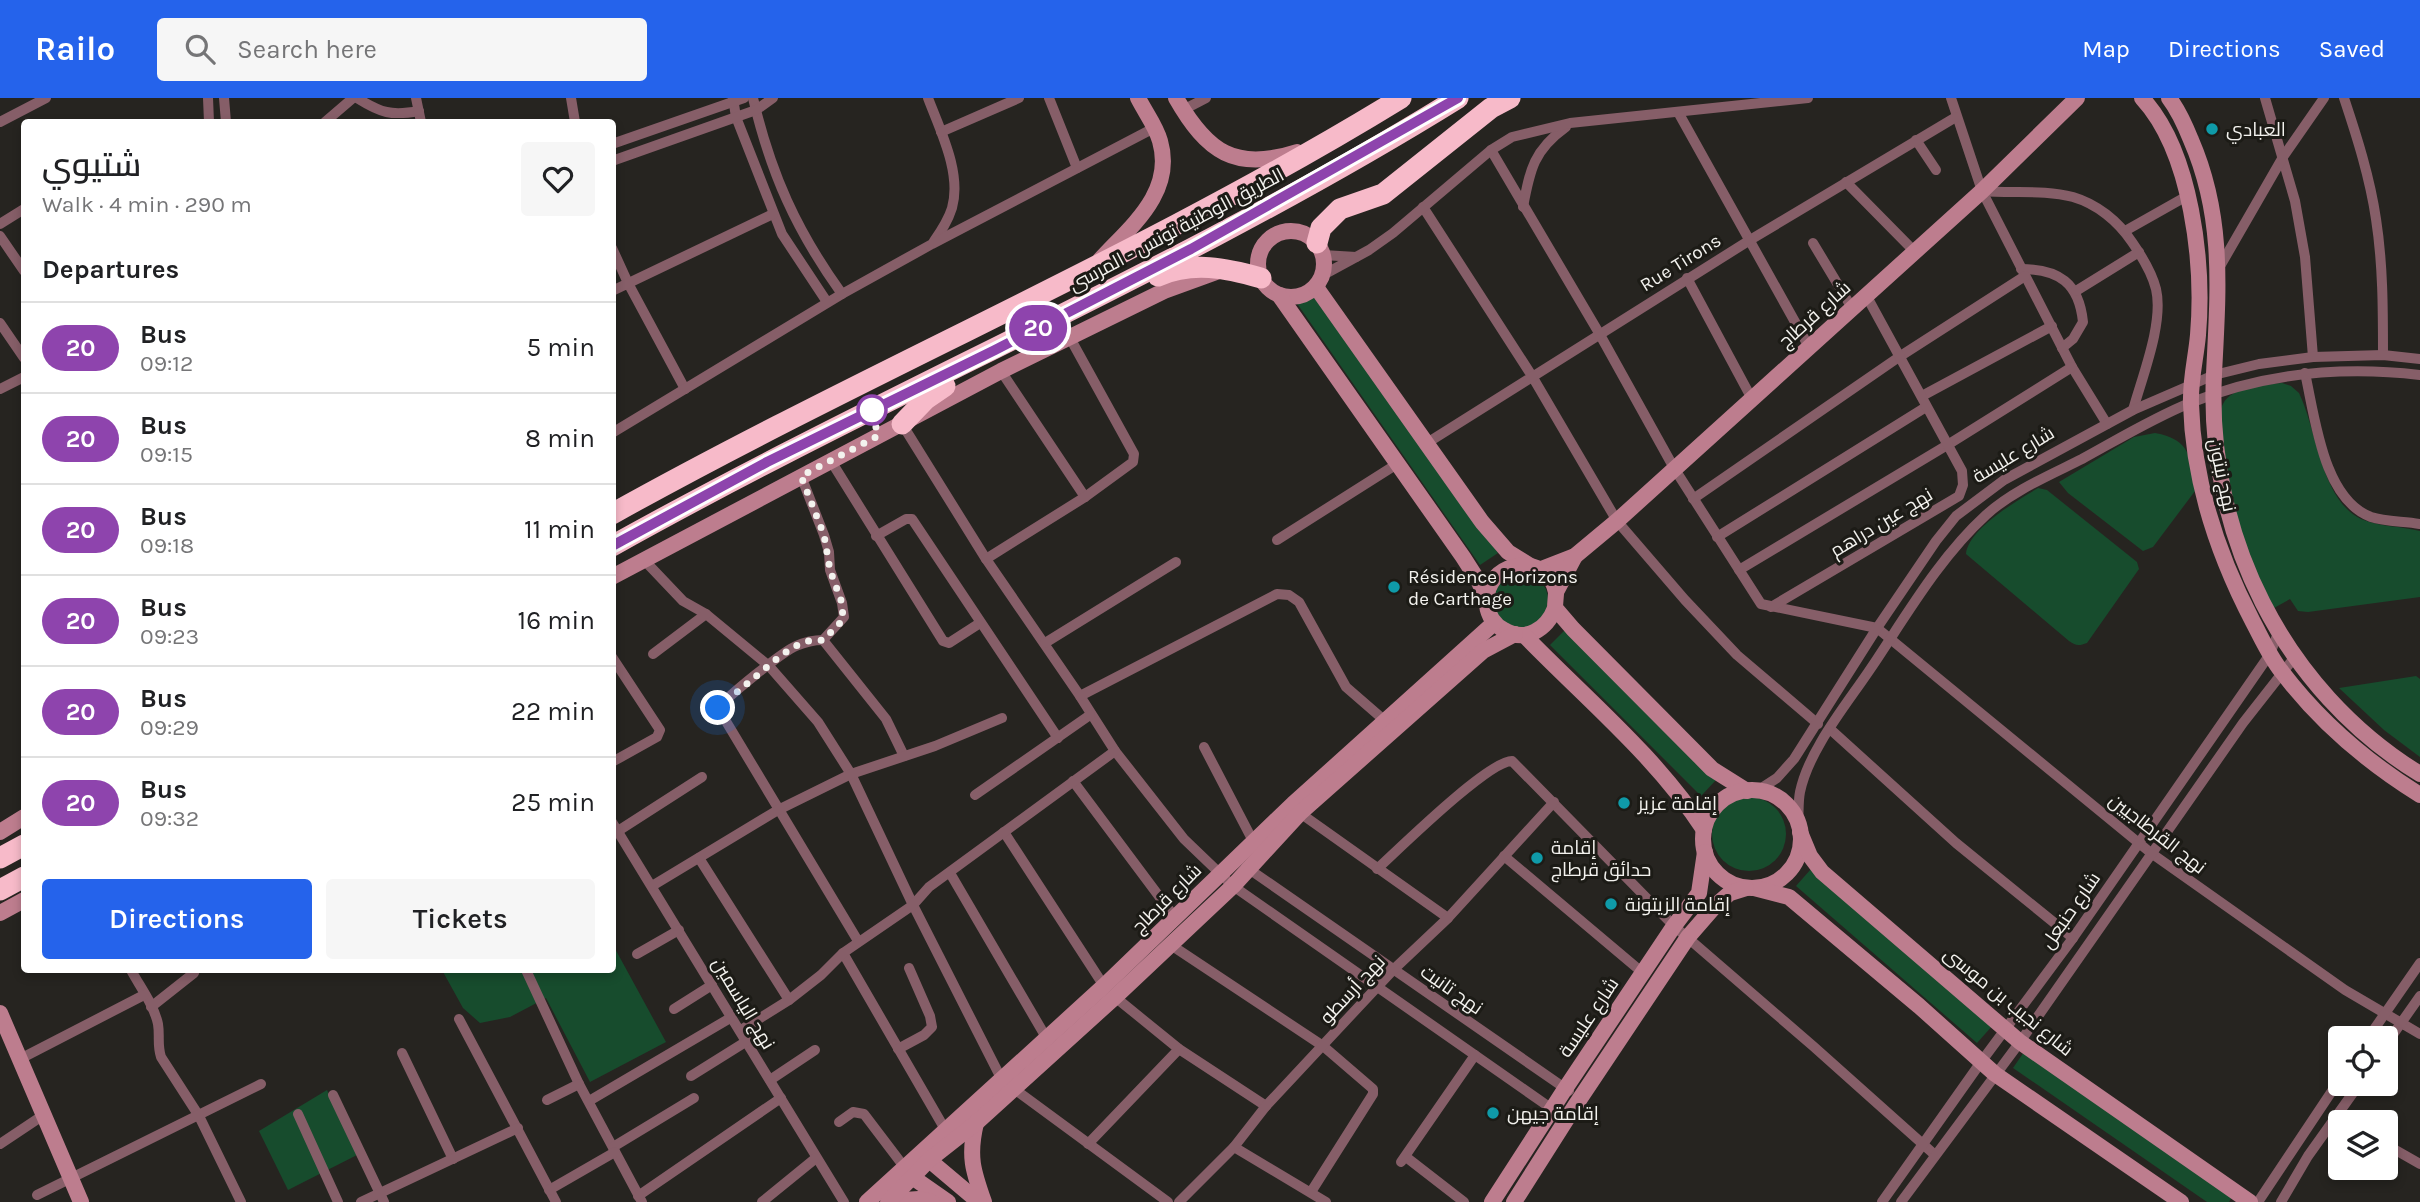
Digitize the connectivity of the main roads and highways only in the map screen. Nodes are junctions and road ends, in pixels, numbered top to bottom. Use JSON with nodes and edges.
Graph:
{"nodes":[{"id":1,"x":1401,"y":98,"type":"edge"},
{"id":2,"x":1458,"y":98,"type":"edge"},
{"id":3,"x":1468,"y":98,"type":"edge"},
{"id":4,"x":1510,"y":98,"type":"edge"},
{"id":5,"x":1429,"y":116,"type":"junction"},
{"id":6,"x":1320,"y":249,"type":"road end"},
{"id":7,"x":1261,"y":278,"type":"road end"},
{"id":8,"x":1062,"y":316,"type":"junction"},
{"id":9,"x":995,"y":350,"type":"junction"},
{"id":10,"x":902,"y":424,"type":"road end"},
{"id":11,"x":616,"y":512,"type":"edge"},
{"id":12,"x":616,"y":544,"type":"edge"},
{"id":13,"x":21,"y":847,"type":"edge"},
{"id":14,"x":0,"y":858,"type":"edge"},
{"id":15,"x":21,"y":879,"type":"edge"},
{"id":16,"x":0,"y":890,"type":"edge"}],
"edges":[{"from":1,"to":11,"type":"highway","name":"الطريق الوطنية تونس - المرسى"},
{"from":2,"to":5,"type":"highway","name":"الطريق الوطنية تونس - المرسى"},
{"from":3,"to":5,"type":"highway"},
{"from":4,"to":6,"type":"highway"},
{"from":5,"to":8,"type":"highway","name":"الطريق الوطنية تونس - المرسى"},
{"from":7,"to":8,"type":"highway"},
{"from":8,"to":9,"type":"highway","name":"الطريق الوطنية تونس - المرسى"},
{"from":9,"to":10,"type":"highway"},
{"from":9,"to":12,"type":"highway","name":"الطريق الوطنية تونس - المرسى"},
{"from":13,"to":14,"type":"highway"},
{"from":15,"to":16,"type":"highway"}]}
